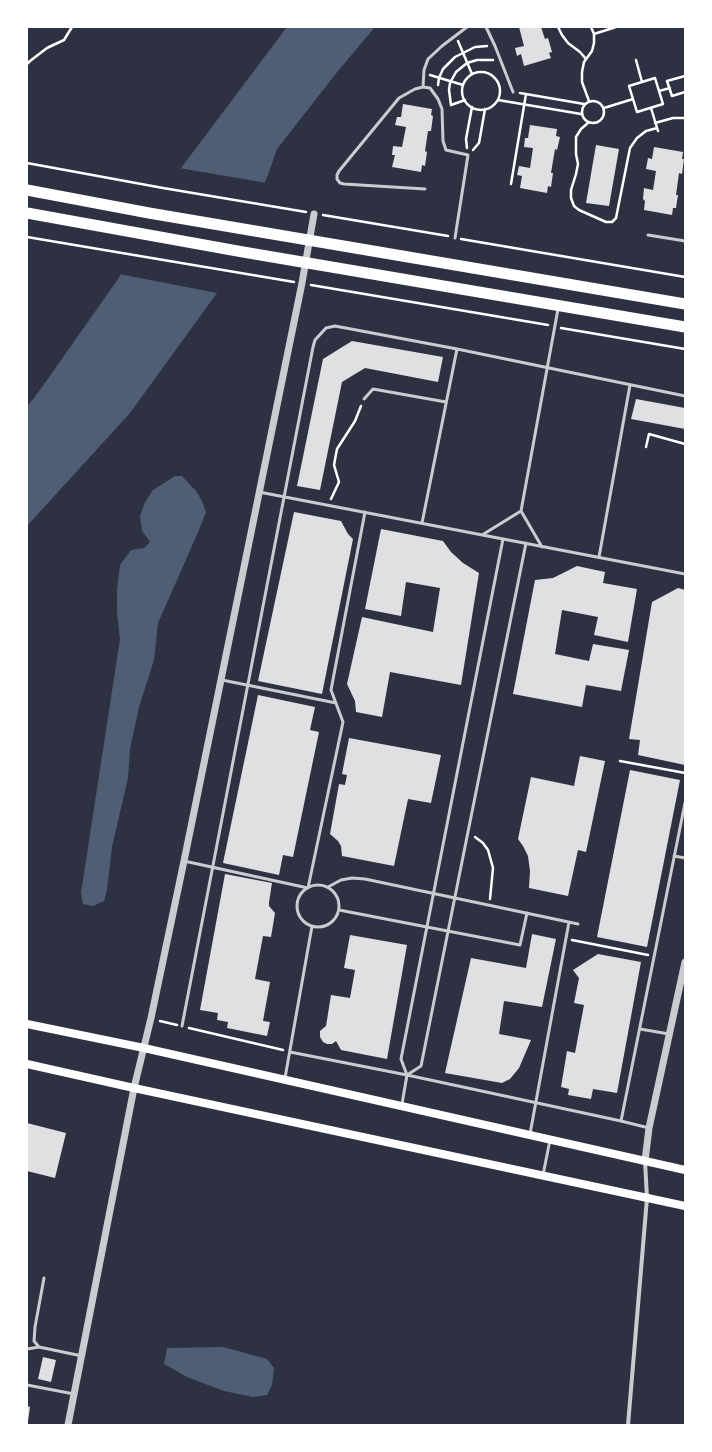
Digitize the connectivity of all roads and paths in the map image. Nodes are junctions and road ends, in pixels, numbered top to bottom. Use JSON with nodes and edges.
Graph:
{"nodes":[{"id":1,"x":72,"y":27,"type":"edge"},
{"id":2,"x":467,"y":27,"type":"edge"},
{"id":3,"x":486,"y":27,"type":"edge"},
{"id":4,"x":558,"y":27,"type":"edge"},
{"id":5,"x":591,"y":27,"type":"edge"},
{"id":6,"x":616,"y":27,"type":"edge"},
{"id":7,"x":594,"y":34,"type":"junction"},
{"id":8,"x":455,"y":36,"type":"junction"},
{"id":9,"x":495,"y":46,"type":"junction"},
{"id":10,"x":462,"y":52,"type":"junction"},
{"id":11,"x":500,"y":59,"type":"junction"},
{"id":12,"x":586,"y":59,"type":"junction"},
{"id":13,"x":636,"y":60,"type":"dead end"},
{"id":14,"x":27,"y":64,"type":"edge"},
{"id":15,"x":467,"y":64,"type":"junction"},
{"id":16,"x":424,"y":73,"type":"junction"},
{"id":17,"x":472,"y":74,"type":"junction"},
{"id":18,"x":685,"y":76,"type":"edge"},
{"id":19,"x":439,"y":78,"type":"junction"},
{"id":20,"x":451,"y":81,"type":"junction"},
{"id":21,"x":642,"y":82,"type":"junction"},
{"id":22,"x":463,"y":85,"type":"junction"},
{"id":23,"x":423,"y":87,"type":"junction"},
{"id":24,"x":670,"y":88,"type":"junction"},
{"id":25,"x":501,"y":90,"type":"junction"},
{"id":26,"x":659,"y":91,"type":"junction"},
{"id":27,"x":513,"y":92,"type":"junction"},
{"id":28,"x":685,"y":92,"type":"edge"},
{"id":29,"x":526,"y":94,"type":"junction"},
{"id":30,"x":436,"y":96,"type":"junction"},
{"id":31,"x":633,"y":99,"type":"junction"},
{"id":32,"x":465,"y":100,"type":"junction"},
{"id":33,"x":498,"y":100,"type":"junction"},
{"id":34,"x":589,"y":101,"type":"junction"},
{"id":35,"x":584,"y":104,"type":"junction"},
{"id":36,"x":451,"y":105,"type":"junction"},
{"id":37,"x":525,"y":105,"type":"junction"},
{"id":38,"x":472,"y":107,"type":"junction"},
{"id":39,"x":604,"y":108,"type":"junction"},
{"id":40,"x":651,"y":108,"type":"junction"},
{"id":41,"x":442,"y":109,"type":"junction"},
{"id":42,"x":485,"y":109,"type":"junction"},
{"id":43,"x":581,"y":114,"type":"junction"},
{"id":44,"x":685,"y":118,"type":"edge"},
{"id":45,"x":589,"y":122,"type":"junction"},
{"id":46,"x":655,"y":123,"type":"junction"},
{"id":47,"x":468,"y":155,"type":"junction"},
{"id":48,"x":27,"y":163,"type":"edge"},
{"id":49,"x":511,"y":184,"type":"dead end"},
{"id":50,"x":425,"y":189,"type":"dead end"},
{"id":51,"x":27,"y":190,"type":"edge"},
{"id":52,"x":27,"y":213,"type":"edge"},
{"id":53,"x":314,"y":214,"type":"junction"},
{"id":54,"x":648,"y":235,"type":"dead end"},
{"id":55,"x":27,"y":237,"type":"edge"},
{"id":56,"x":455,"y":238,"type":"junction"},
{"id":57,"x":309,"y":240,"type":"junction"},
{"id":58,"x":685,"y":241,"type":"edge"},
{"id":59,"x":306,"y":262,"type":"junction"},
{"id":60,"x":685,"y":277,"type":"edge"},
{"id":61,"x":302,"y":283,"type":"junction"},
{"id":62,"x":685,"y":304,"type":"edge"},
{"id":63,"x":559,"y":305,"type":"junction"},
{"id":64,"x":555,"y":326,"type":"junction"},
{"id":65,"x":685,"y":327,"type":"edge"},
{"id":66,"x":457,"y":349,"type":"junction"},
{"id":67,"x":685,"y":349,"type":"edge"},
{"id":68,"x":547,"y":368,"type":"junction"},
{"id":69,"x":630,"y":385,"type":"junction"},
{"id":70,"x":685,"y":396,"type":"edge"},
{"id":71,"x":364,"y":399,"type":"joint"},
{"id":72,"x":446,"y":402,"type":"junction"},
{"id":73,"x":685,"y":444,"type":"edge"},
{"id":74,"x":646,"y":447,"type":"dead end"},
{"id":75,"x":259,"y":492,"type":"junction"},
{"id":76,"x":283,"y":496,"type":"junction"},
{"id":77,"x":328,"y":505,"type":"junction"},
{"id":78,"x":521,"y":511,"type":"junction"},
{"id":79,"x":365,"y":512,"type":"junction"},
{"id":80,"x":422,"y":523,"type":"junction"},
{"id":81,"x":482,"y":535,"type":"junction"},
{"id":82,"x":503,"y":539,"type":"junction"},
{"id":83,"x":526,"y":543,"type":"junction"},
{"id":84,"x":542,"y":546,"type":"junction"},
{"id":85,"x":599,"y":558,"type":"junction"},
{"id":86,"x":685,"y":574,"type":"edge"},
{"id":87,"x":221,"y":680,"type":"junction"},
{"id":88,"x":247,"y":686,"type":"junction"},
{"id":89,"x":336,"y":703,"type":"junction"},
{"id":90,"x":620,"y":761,"type":"dead end"},
{"id":91,"x":685,"y":773,"type":"edge"},
{"id":92,"x":685,"y":803,"type":"edge"},
{"id":93,"x":468,"y":831,"type":"junction"},
{"id":94,"x":674,"y":856,"type":"junction"},
{"id":95,"x":685,"y":858,"type":"edge"},
{"id":96,"x":184,"y":861,"type":"junction"},
{"id":97,"x":213,"y":867,"type":"junction"},
{"id":98,"x":328,"y":887,"type":"junction"},
{"id":99,"x":308,"y":888,"type":"junction"},
{"id":100,"x":434,"y":893,"type":"junction"},
{"id":101,"x":454,"y":898,"type":"junction"},
{"id":102,"x":490,"y":905,"type":"junction"},
{"id":103,"x":339,"y":910,"type":"junction"},
{"id":104,"x":527,"y":913,"type":"junction"},
{"id":105,"x":569,"y":922,"type":"junction"},
{"id":106,"x":578,"y":924,"type":"dead end"},
{"id":107,"x":312,"y":926,"type":"junction"},
{"id":108,"x":427,"y":927,"type":"junction"},
{"id":109,"x":448,"y":931,"type":"junction"},
{"id":110,"x":566,"y":938,"type":"junction"},
{"id":111,"x":654,"y":956,"type":"junction"},
{"id":112,"x":685,"y":962,"type":"edge"},
{"id":113,"x":151,"y":1018,"type":"junction"},
{"id":114,"x":31,"y":1025,"type":"edge"},
{"id":115,"x":182,"y":1026,"type":"junction"},
{"id":116,"x":640,"y":1029,"type":"junction"},
{"id":117,"x":27,"y":1032,"type":"edge"},
{"id":118,"x":669,"y":1034,"type":"junction"},
{"id":119,"x":144,"y":1048,"type":"junction"},
{"id":120,"x":290,"y":1052,"type":"junction"},
{"id":121,"x":27,"y":1064,"type":"edge"},
{"id":122,"x":407,"y":1075,"type":"junction"},
{"id":123,"x":285,"y":1080,"type":"junction"},
{"id":124,"x":134,"y":1088,"type":"junction"},
{"id":125,"x":536,"y":1103,"type":"junction"},
{"id":126,"x":401,"y":1106,"type":"junction"},
{"id":127,"x":621,"y":1121,"type":"junction"},
{"id":128,"x":649,"y":1128,"type":"junction"},
{"id":129,"x":530,"y":1135,"type":"junction"},
{"id":130,"x":550,"y":1140,"type":"junction"},
{"id":131,"x":645,"y":1161,"type":"junction"},
{"id":132,"x":685,"y":1170,"type":"edge"},
{"id":133,"x":543,"y":1176,"type":"junction"},
{"id":134,"x":647,"y":1198,"type":"junction"},
{"id":135,"x":685,"y":1206,"type":"edge"},
{"id":136,"x":44,"y":1278,"type":"dead end"},
{"id":137,"x":38,"y":1347,"type":"junction"},
{"id":138,"x":27,"y":1349,"type":"edge"},
{"id":139,"x":82,"y":1356,"type":"junction"},
{"id":140,"x":27,"y":1385,"type":"edge"},
{"id":141,"x":74,"y":1394,"type":"junction"},
{"id":142,"x":68,"y":1425,"type":"edge"},
{"id":143,"x":628,"y":1425,"type":"edge"}],
"edges":[{"from":1,"to":14,"type":"path"},
{"from":2,"to":8,"type":"lane"},
{"from":3,"to":9,"type":"lane"},
{"from":4,"to":12,"type":"path"},
{"from":5,"to":7,"type":"path"},
{"from":6,"to":7,"type":"path"},
{"from":7,"to":12,"type":"path"},
{"from":8,"to":10,"type":"path"},
{"from":8,"to":16,"type":"lane"},
{"from":9,"to":10,"type":"path"},
{"from":9,"to":11,"type":"lane"},
{"from":10,"to":15,"type":"path"},
{"from":10,"to":19,"type":"path"},
{"from":11,"to":15,"type":"path"},
{"from":11,"to":27,"type":"lane"},
{"from":12,"to":34,"type":"path"},
{"from":13,"to":21,"type":"path"},
{"from":15,"to":17,"type":"path"},
{"from":15,"to":20,"type":"path"},
{"from":16,"to":19,"type":"path"},
{"from":16,"to":23,"type":"lane"},
{"from":17,"to":22,"type":"path"},
{"from":17,"to":25,"type":"path"},
{"from":18,"to":24,"type":"path"},
{"from":19,"to":20,"type":"path"},
{"from":19,"to":30,"type":"path"},
{"from":20,"to":22,"type":"path"},
{"from":20,"to":36,"type":"path"},
{"from":21,"to":26,"type":"path"},
{"from":21,"to":31,"type":"path"},
{"from":22,"to":32,"type":"path"},
{"from":23,"to":30,"type":"lane"},
{"from":23,"to":50,"type":"lane"},
{"from":24,"to":26,"type":"path"},
{"from":24,"to":28,"type":"path"},
{"from":25,"to":27,"type":"path"},
{"from":25,"to":33,"type":"path"},
{"from":26,"to":40,"type":"path"},
{"from":27,"to":29,"type":"path"},
{"from":29,"to":35,"type":"path"},
{"from":29,"to":37,"type":"path"},
{"from":30,"to":41,"type":"lane"},
{"from":31,"to":39,"type":"path"},
{"from":31,"to":40,"type":"path"},
{"from":32,"to":36,"type":"path"},
{"from":32,"to":38,"type":"path"},
{"from":33,"to":37,"type":"path"},
{"from":33,"to":42,"type":"path"},
{"from":34,"to":35,"type":"path"},
{"from":34,"to":39,"type":"path"},
{"from":35,"to":43,"type":"path"},
{"from":36,"to":41,"type":"path"},
{"from":37,"to":43,"type":"path"},
{"from":37,"to":49,"type":"path"},
{"from":38,"to":42,"type":"path"},
{"from":38,"to":47,"type":"path"},
{"from":39,"to":45,"type":"path"},
{"from":40,"to":46,"type":"path"},
{"from":41,"to":47,"type":"lane"},
{"from":42,"to":47,"type":"path"},
{"from":43,"to":45,"type":"path"},
{"from":44,"to":46,"type":"path"},
{"from":45,"to":46,"type":"path"},
{"from":47,"to":56,"type":"lane"},
{"from":48,"to":53,"type":"path"},
{"from":51,"to":57,"type":"highway"},
{"from":52,"to":59,"type":"highway"},
{"from":53,"to":56,"type":"path"},
{"from":53,"to":57,"type":"street"},
{"from":54,"to":58,"type":"lane"},
{"from":55,"to":61,"type":"path"},
{"from":56,"to":60,"type":"path"},
{"from":57,"to":59,"type":"street"},
{"from":57,"to":62,"type":"highway"},
{"from":59,"to":61,"type":"street"},
{"from":59,"to":63,"type":"highway"},
{"from":61,"to":64,"type":"path"},
{"from":61,"to":75,"type":"street"},
{"from":63,"to":64,"type":"lane"},
{"from":63,"to":65,"type":"highway"},
{"from":64,"to":67,"type":"path"},
{"from":64,"to":68,"type":"lane"},
{"from":66,"to":68,"type":"lane"},
{"from":66,"to":72,"type":"lane"},
{"from":66,"to":76,"type":"lane"},
{"from":68,"to":69,"type":"lane"},
{"from":68,"to":78,"type":"lane"},
{"from":69,"to":70,"type":"lane"},
{"from":69,"to":85,"type":"lane"},
{"from":71,"to":72,"type":"lane"},
{"from":71,"to":77,"type":"path"},
{"from":72,"to":80,"type":"lane"},
{"from":73,"to":74,"type":"path"},
{"from":75,"to":76,"type":"lane"},
{"from":75,"to":87,"type":"street"},
{"from":76,"to":77,"type":"lane"},
{"from":76,"to":88,"type":"lane"},
{"from":77,"to":79,"type":"lane"},
{"from":78,"to":81,"type":"lane"},
{"from":78,"to":84,"type":"lane"},
{"from":79,"to":80,"type":"lane"},
{"from":79,"to":89,"type":"lane"},
{"from":80,"to":81,"type":"lane"},
{"from":81,"to":82,"type":"lane"},
{"from":82,"to":83,"type":"lane"},
{"from":82,"to":100,"type":"lane"},
{"from":83,"to":84,"type":"lane"},
{"from":83,"to":93,"type":"lane"},
{"from":84,"to":85,"type":"lane"},
{"from":85,"to":86,"type":"lane"},
{"from":87,"to":88,"type":"lane"},
{"from":87,"to":96,"type":"street"},
{"from":88,"to":89,"type":"lane"},
{"from":88,"to":97,"type":"lane"},
{"from":89,"to":99,"type":"lane"},
{"from":90,"to":91,"type":"path"},
{"from":92,"to":94,"type":"lane"},
{"from":93,"to":101,"type":"lane"},
{"from":93,"to":102,"type":"path"},
{"from":94,"to":95,"type":"lane"},
{"from":94,"to":111,"type":"lane"},
{"from":96,"to":97,"type":"lane"},
{"from":96,"to":113,"type":"street"},
{"from":97,"to":99,"type":"lane"},
{"from":97,"to":115,"type":"lane"},
{"from":98,"to":99,"type":"lane"},
{"from":98,"to":100,"type":"lane"},
{"from":98,"to":103,"type":"lane"},
{"from":99,"to":107,"type":"lane"},
{"from":100,"to":101,"type":"lane"},
{"from":100,"to":108,"type":"lane"},
{"from":101,"to":102,"type":"lane"},
{"from":101,"to":109,"type":"lane"},
{"from":102,"to":104,"type":"lane"},
{"from":103,"to":107,"type":"lane"},
{"from":103,"to":108,"type":"lane"},
{"from":104,"to":105,"type":"lane"},
{"from":104,"to":109,"type":"lane"},
{"from":105,"to":106,"type":"lane"},
{"from":105,"to":110,"type":"lane"},
{"from":107,"to":120,"type":"lane"},
{"from":108,"to":109,"type":"lane"},
{"from":108,"to":122,"type":"lane"},
{"from":109,"to":122,"type":"lane"},
{"from":110,"to":111,"type":"path"},
{"from":110,"to":125,"type":"lane"},
{"from":111,"to":116,"type":"lane"},
{"from":112,"to":118,"type":"street"},
{"from":113,"to":115,"type":"path"},
{"from":113,"to":119,"type":"street"},
{"from":114,"to":117,"type":"main road"},
{"from":114,"to":119,"type":"main road"},
{"from":115,"to":120,"type":"path"},
{"from":116,"to":118,"type":"lane"},
{"from":116,"to":127,"type":"lane"},
{"from":118,"to":128,"type":"street"},
{"from":119,"to":123,"type":"main road"},
{"from":119,"to":124,"type":"street"},
{"from":120,"to":122,"type":"lane"},
{"from":120,"to":123,"type":"lane"},
{"from":121,"to":124,"type":"main road"},
{"from":122,"to":125,"type":"lane"},
{"from":122,"to":126,"type":"lane"},
{"from":123,"to":126,"type":"main road"},
{"from":124,"to":133,"type":"main road"},
{"from":124,"to":139,"type":"street"},
{"from":125,"to":127,"type":"lane"},
{"from":125,"to":129,"type":"lane"},
{"from":126,"to":129,"type":"main road"},
{"from":127,"to":128,"type":"lane"},
{"from":128,"to":131,"type":"street"},
{"from":129,"to":130,"type":"main road"},
{"from":130,"to":131,"type":"main road"},
{"from":130,"to":133,"type":"lane"},
{"from":131,"to":132,"type":"main road"},
{"from":131,"to":134,"type":"street"},
{"from":133,"to":134,"type":"main road"},
{"from":134,"to":135,"type":"main road"},
{"from":134,"to":143,"type":"street"},
{"from":136,"to":137,"type":"lane"},
{"from":137,"to":138,"type":"lane"},
{"from":137,"to":139,"type":"lane"},
{"from":139,"to":141,"type":"street"},
{"from":140,"to":141,"type":"lane"},
{"from":141,"to":142,"type":"street"}]}
